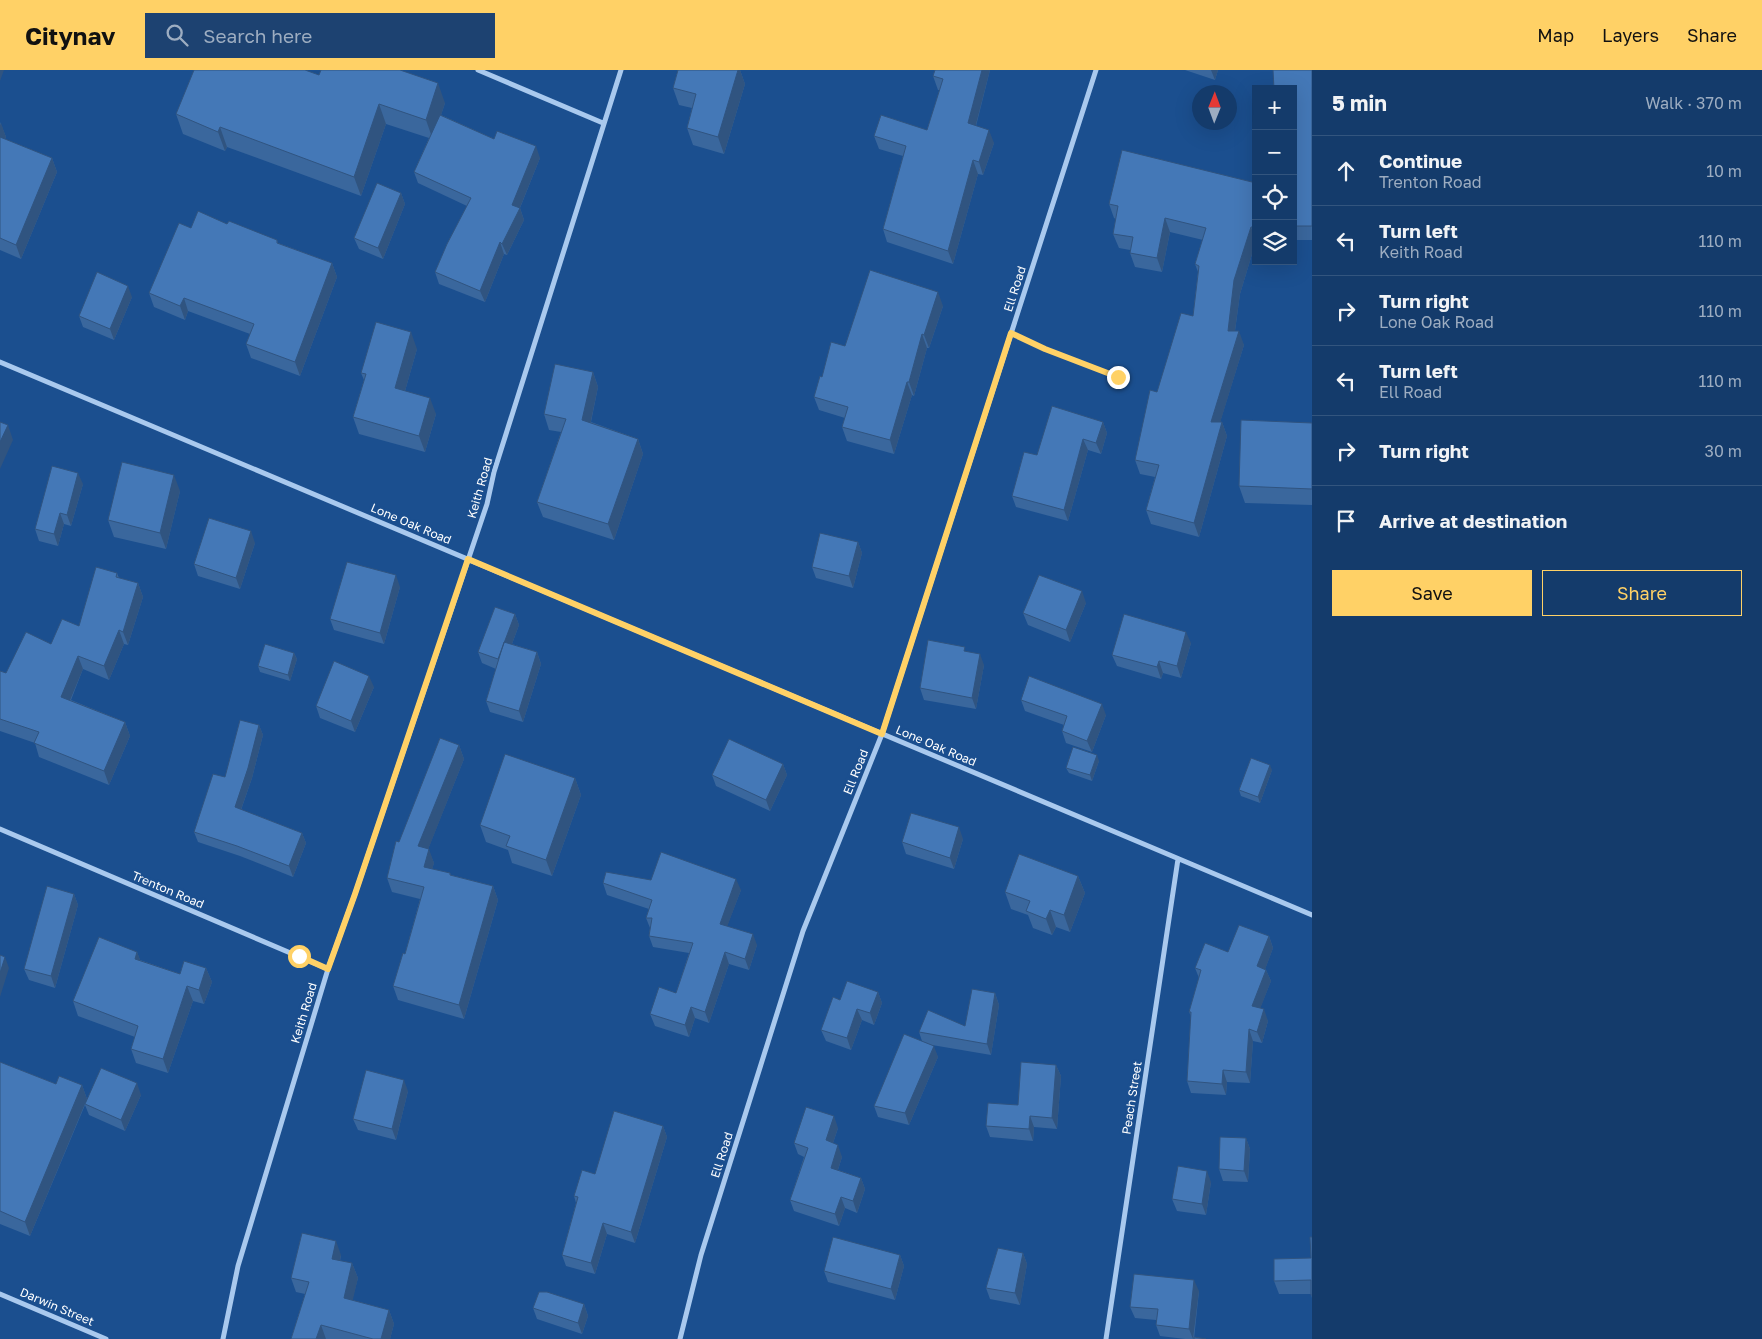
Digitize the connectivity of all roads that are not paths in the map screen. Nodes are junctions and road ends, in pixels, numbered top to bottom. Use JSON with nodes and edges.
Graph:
{"nodes":[{"id":1,"x":478,"y":70,"type":"edge"},
{"id":2,"x":621,"y":70,"type":"edge"},
{"id":3,"x":1096,"y":70,"type":"edge"},
{"id":4,"x":603,"y":123,"type":"junction"},
{"id":5,"x":1011,"y":333,"type":"junction"},
{"id":6,"x":0,"y":362,"type":"edge"},
{"id":7,"x":1118,"y":377,"type":"dead end"},
{"id":8,"x":468,"y":559,"type":"junction"},
{"id":9,"x":882,"y":734,"type":"junction"},
{"id":10,"x":0,"y":828,"type":"edge"},
{"id":11,"x":1178,"y":860,"type":"junction"},
{"id":12,"x":1312,"y":915,"type":"edge"},
{"id":13,"x":328,"y":969,"type":"junction"},
{"id":14,"x":0,"y":1294,"type":"edge"},
{"id":15,"x":106,"y":1339,"type":"edge"},
{"id":16,"x":223,"y":1339,"type":"edge"},
{"id":17,"x":680,"y":1339,"type":"edge"},
{"id":18,"x":1106,"y":1339,"type":"edge"}],
"edges":[{"from":1,"to":4,"type":"street"},
{"from":2,"to":4,"type":"street","name":"Keith Road"},
{"from":3,"to":5,"type":"street","name":"Ell Road"},
{"from":4,"to":8,"type":"street","name":"Keith Road"},
{"from":5,"to":7,"type":"lane"},
{"from":5,"to":9,"type":"street","name":"Ell Road"},
{"from":6,"to":8,"type":"street","name":"Lone Oak Road"},
{"from":8,"to":9,"type":"street","name":"Lone Oak Road"},
{"from":8,"to":13,"type":"street","name":"Keith Road"},
{"from":9,"to":11,"type":"street","name":"Lone Oak Road"},
{"from":9,"to":17,"type":"street","name":"Ell Road"},
{"from":10,"to":13,"type":"street","name":"Trenton Road"},
{"from":11,"to":12,"type":"street","name":"Lone Oak Road"},
{"from":11,"to":18,"type":"street","name":"Peach Street"},
{"from":13,"to":16,"type":"street","name":"Keith Road"},
{"from":14,"to":15,"type":"street","name":"Darwin Street"}]}
